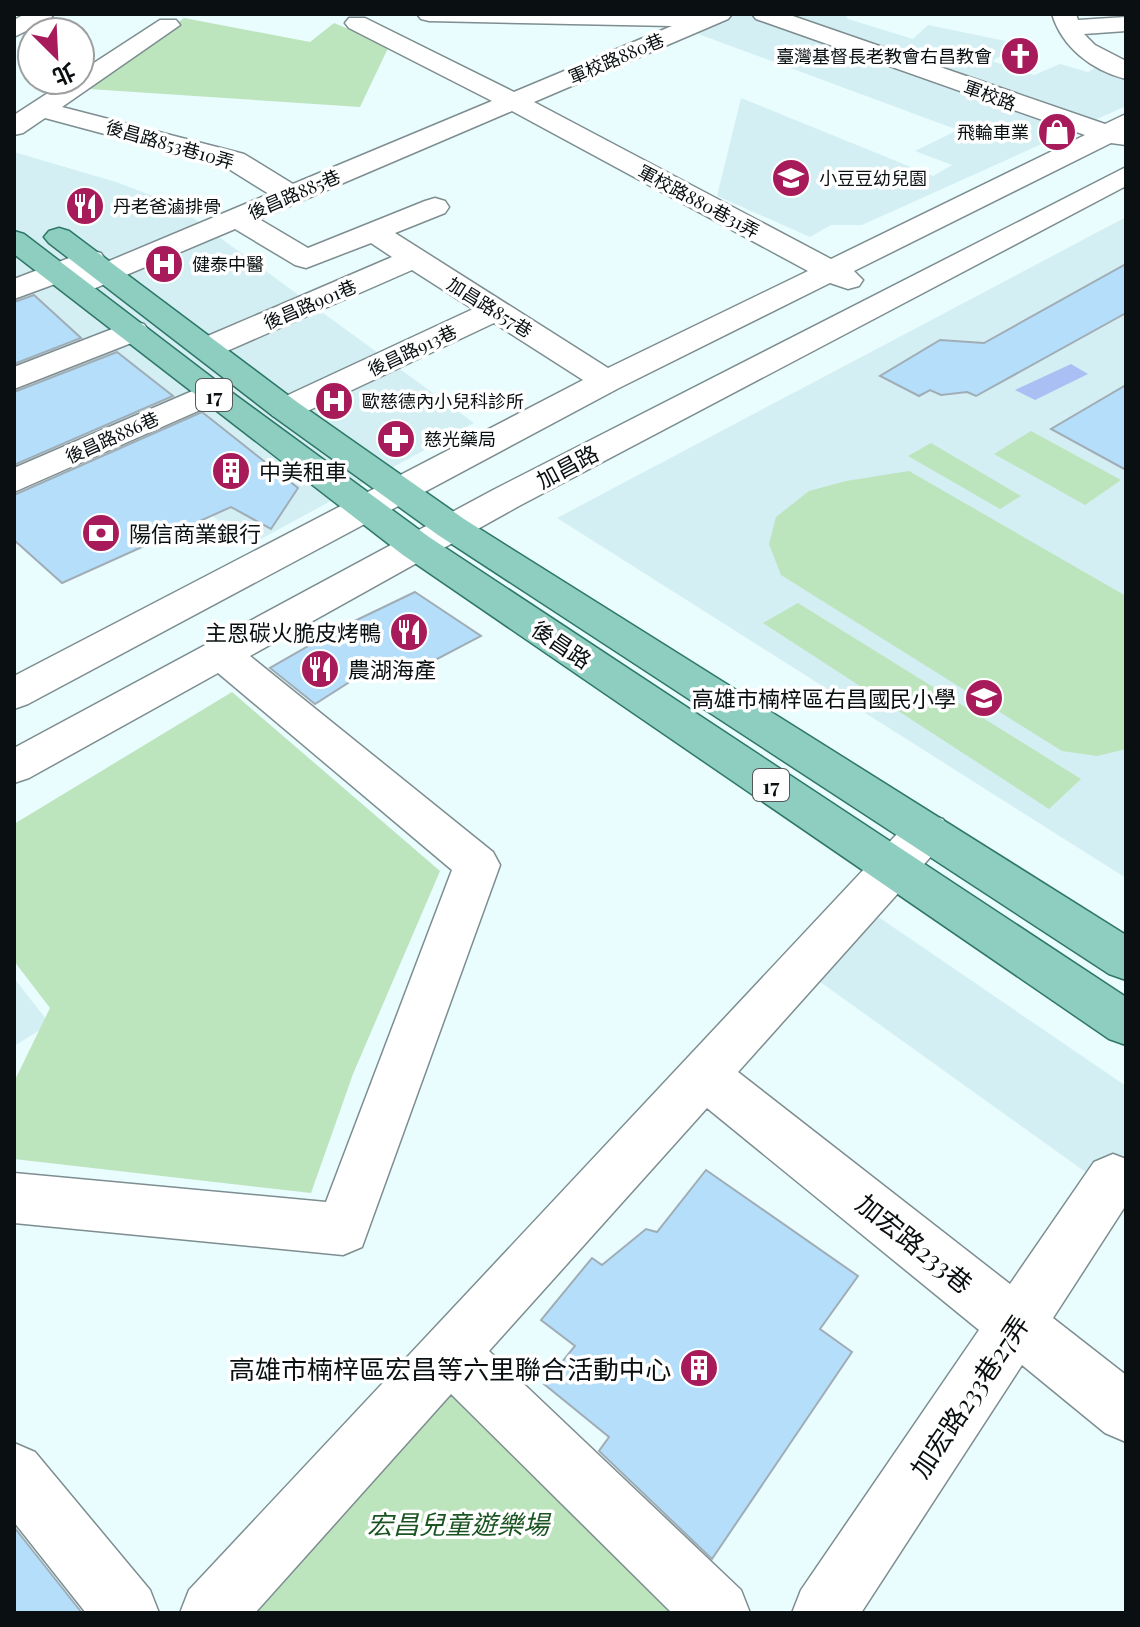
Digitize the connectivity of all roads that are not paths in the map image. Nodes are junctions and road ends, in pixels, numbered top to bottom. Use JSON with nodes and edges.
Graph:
{"nodes":[{"id":1,"x":42,"y":14,"type":"edge"},
{"id":2,"x":331,"y":14,"type":"edge"},
{"id":3,"x":764,"y":14,"type":"edge"},
{"id":4,"x":796,"y":14,"type":"edge"},
{"id":5,"x":414,"y":15,"type":"edge"},
{"id":6,"x":714,"y":16,"type":"edge"},
{"id":7,"x":1065,"y":21,"type":"edge"},
{"id":8,"x":357,"y":23,"type":"junction"},
{"id":9,"x":1126,"y":24,"type":"edge"},
{"id":10,"x":168,"y":25,"type":"dead end"},
{"id":11,"x":837,"y":27,"type":"junction"},
{"id":12,"x":14,"y":30,"type":"edge"},
{"id":13,"x":1126,"y":71,"type":"edge"},
{"id":14,"x":513,"y":101,"type":"junction"},
{"id":15,"x":41,"y":109,"type":"junction"},
{"id":16,"x":14,"y":127,"type":"edge"},
{"id":17,"x":1122,"y":128,"type":"edge"},
{"id":18,"x":1126,"y":175,"type":"edge"},
{"id":19,"x":291,"y":195,"type":"junction"},
{"id":20,"x":435,"y":207,"type":"dead end"},
{"id":21,"x":14,"y":210,"type":"edge"},
{"id":22,"x":238,"y":218,"type":"junction"},
{"id":23,"x":373,"y":232,"type":"junction"},
{"id":24,"x":14,"y":240,"type":"edge"},
{"id":25,"x":413,"y":259,"type":"junction"},
{"id":26,"x":828,"y":270,"type":"junction"},
{"id":27,"x":83,"y":273,"type":"junction"},
{"id":28,"x":14,"y":290,"type":"edge"},
{"id":29,"x":886,"y":299,"type":"junction"},
{"id":30,"x":495,"y":311,"type":"junction"},
{"id":31,"x":133,"y":331,"type":"junction"},
{"id":32,"x":207,"y":348,"type":"junction"},
{"id":33,"x":14,"y":379,"type":"edge"},
{"id":34,"x":607,"y":381,"type":"junction"},
{"id":35,"x":211,"y":393,"type":"junction"},
{"id":36,"x":285,"y":409,"type":"junction"},
{"id":37,"x":14,"y":481,"type":"edge"},
{"id":38,"x":380,"y":499,"type":"junction"},
{"id":39,"x":434,"y":537,"type":"junction"},
{"id":40,"x":220,"y":653,"type":"junction"},
{"id":41,"x":19,"y":682,"type":"edge"},
{"id":42,"x":74,"y":734,"type":"junction"},
{"id":43,"x":14,"y":767,"type":"edge"},
{"id":44,"x":910,"y":850,"type":"junction"},
{"id":45,"x":1126,"y":960,"type":"edge"},
{"id":46,"x":1126,"y":1024,"type":"edge"},
{"id":47,"x":704,"y":1075,"type":"junction"},
{"id":48,"x":1113,"y":1179,"type":"dead end"},
{"id":49,"x":14,"y":1198,"type":"edge"},
{"id":50,"x":1017,"y":1324,"type":"junction"},
{"id":51,"x":450,"y":1353,"type":"junction"},
{"id":52,"x":1126,"y":1412,"type":"edge"},
{"id":53,"x":14,"y":1473,"type":"edge"},
{"id":54,"x":127,"y":1613,"type":"edge"},
{"id":55,"x":212,"y":1613,"type":"edge"},
{"id":56,"x":718,"y":1613,"type":"edge"},
{"id":57,"x":824,"y":1613,"type":"edge"}],
"edges":[{"from":1,"to":12,"type":"street"},
{"from":2,"to":8,"type":"street","name":"軍校路880巷31弄"},
{"from":3,"to":11,"type":"street","name":"軍校路"},
{"from":4,"to":11,"type":"street","name":"軍校路"},
{"from":5,"to":6,"type":"street"},
{"from":5,"to":8,"type":"street"},
{"from":6,"to":14,"type":"street","name":"軍校路880巷"},
{"from":7,"to":9,"type":"street"},
{"from":7,"to":13,"type":"street"},
{"from":8,"to":14,"type":"street","name":"軍校路880巷31弄"},
{"from":10,"to":15,"type":"street"},
{"from":11,"to":17,"type":"street","name":"軍校路"},
{"from":14,"to":19,"type":"street","name":"後昌路885巷"},
{"from":14,"to":26,"type":"street","name":"軍校路880巷31弄"},
{"from":15,"to":16,"type":"street"},
{"from":15,"to":19,"type":"street","name":"後昌路853巷10弄"},
{"from":17,"to":26,"type":"street"},
{"from":18,"to":29,"type":"street","name":"加昌路"},
{"from":19,"to":22,"type":"street","name":"後昌路885巷"},
{"from":20,"to":23,"type":"street"},
{"from":21,"to":27,"type":"main road","name":"後昌路","number":"17"},
{"from":22,"to":23,"type":"street"},
{"from":22,"to":27,"type":"street","name":"後昌路885巷"},
{"from":23,"to":25,"type":"street","name":"加昌路857巷"},
{"from":24,"to":27,"type":"main road","name":"後昌路","number":"17"},
{"from":25,"to":30,"type":"street","name":"加昌路857巷"},
{"from":25,"to":32,"type":"street","name":"後昌路901巷"},
{"from":26,"to":29,"type":"street","name":"軍校路880巷31弄"},
{"from":26,"to":34,"type":"street"},
{"from":27,"to":28,"type":"street","name":"後昌路885巷"},
{"from":27,"to":31,"type":"main road","name":"後昌路","number":"17"},
{"from":27,"to":32,"type":"main road","name":"後昌路","number":"17"},
{"from":29,"to":39,"type":"street","name":"加昌路"},
{"from":30,"to":34,"type":"street","name":"加昌路857巷"},
{"from":30,"to":36,"type":"street","name":"後昌路913巷"},
{"from":31,"to":33,"type":"street"},
{"from":31,"to":35,"type":"main road","name":"後昌路","number":"17"},
{"from":32,"to":36,"type":"main road","name":"後昌路","number":"17"},
{"from":34,"to":38,"type":"street"},
{"from":35,"to":37,"type":"street","name":"後昌路886巷"},
{"from":35,"to":38,"type":"main road","name":"後昌路","number":"17"},
{"from":36,"to":38,"type":"main road","name":"後昌路","number":"17"},
{"from":38,"to":39,"type":"main road","name":"後昌路","number":"17"},
{"from":38,"to":41,"type":"street"},
{"from":39,"to":40,"type":"street","name":"加昌路"},
{"from":39,"to":44,"type":"main road","name":"後昌路","number":"17"},
{"from":40,"to":42,"type":"street","name":"加昌路"},
{"from":40,"to":49,"type":"street"},
{"from":41,"to":42,"type":"street"},
{"from":42,"to":43,"type":"street","name":"加昌路"},
{"from":44,"to":45,"type":"main road","name":"後昌路","number":"17"},
{"from":44,"to":46,"type":"main road","name":"後昌路","number":"17"},
{"from":44,"to":47,"type":"street"},
{"from":47,"to":50,"type":"street","name":"加宏路233巷"},
{"from":47,"to":51,"type":"street"},
{"from":48,"to":50,"type":"street","name":"加宏路233巷27弄"},
{"from":50,"to":52,"type":"street","name":"加宏路233巷"},
{"from":50,"to":57,"type":"street","name":"加宏路233巷27弄"},
{"from":51,"to":55,"type":"street"},
{"from":51,"to":56,"type":"street"},
{"from":53,"to":54,"type":"street"}]}
